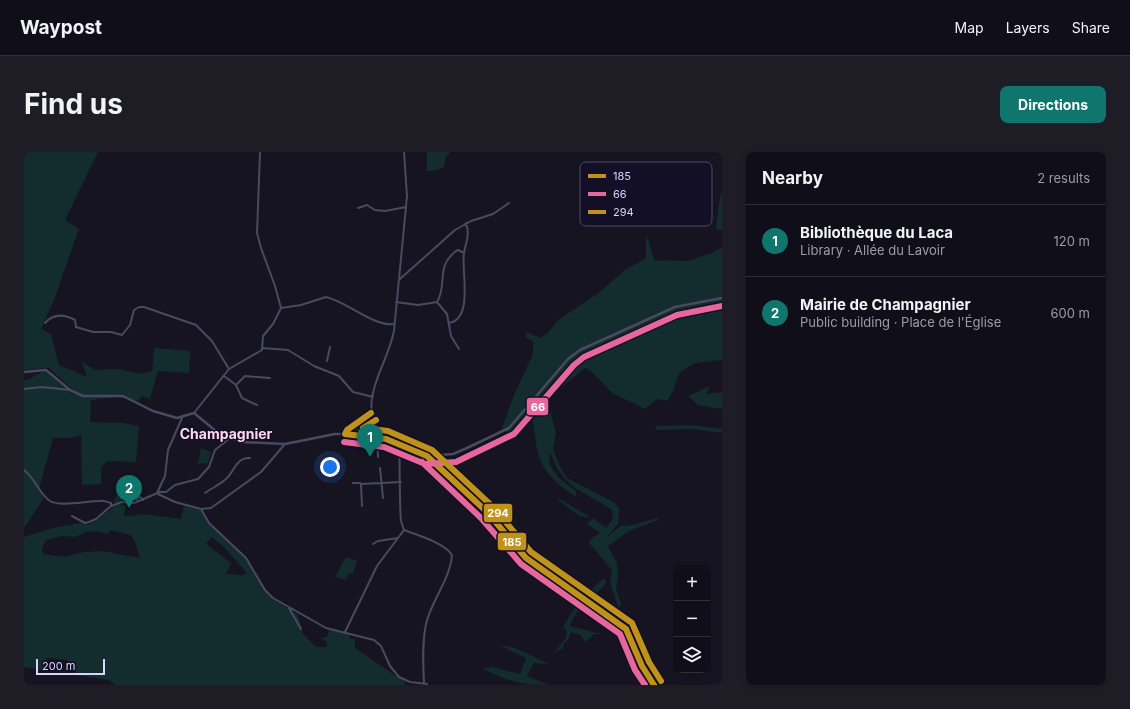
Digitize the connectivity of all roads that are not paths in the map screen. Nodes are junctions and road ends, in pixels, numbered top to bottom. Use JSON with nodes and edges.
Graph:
{"nodes":[{"id":1,"x":260,"y":152,"type":"edge"},
{"id":2,"x":404,"y":152,"type":"edge"},
{"id":3,"x":509,"y":203,"type":"dead end"},
{"id":4,"x":406,"y":207,"type":"junction"},
{"id":5,"x":358,"y":208,"type":"dead end"},
{"id":6,"x":466,"y":223,"type":"junction"},
{"id":7,"x":464,"y":253,"type":"junction"},
{"id":8,"x":400,"y":279,"type":"junction"},
{"id":9,"x":722,"y":298,"type":"edge"},
{"id":10,"x":396,"y":302,"type":"junction"},
{"id":11,"x":438,"y":302,"type":"junction"},
{"id":12,"x":281,"y":308,"type":"junction"},
{"id":13,"x":45,"y":323,"type":"dead end"},
{"id":14,"x":449,"y":323,"type":"junction"},
{"id":15,"x":394,"y":324,"type":"junction"},
{"id":16,"x":330,"y":347,"type":"dead end"},
{"id":17,"x":263,"y":348,"type":"junction"},
{"id":18,"x":460,"y":349,"type":"dead end"},
{"id":19,"x":327,"y":361,"type":"dead end"},
{"id":20,"x":229,"y":369,"type":"junction"},
{"id":21,"x":24,"y":372,"type":"edge"},
{"id":22,"x":224,"y":376,"type":"junction"},
{"id":23,"x":270,"y":378,"type":"dead end"},
{"id":24,"x":236,"y":385,"type":"junction"},
{"id":25,"x":24,"y":389,"type":"edge"},
{"id":26,"x":70,"y":390,"type":"junction"},
{"id":27,"x":372,"y":397,"type":"junction"},
{"id":28,"x":257,"y":405,"type":"dead end"},
{"id":29,"x":370,"y":412,"type":"junction"},
{"id":30,"x":194,"y":413,"type":"junction"},
{"id":31,"x":182,"y":418,"type":"junction"},
{"id":32,"x":345,"y":434,"type":"junction"},
{"id":33,"x":231,"y":437,"type":"junction"},
{"id":34,"x":378,"y":437,"type":"junction"},
{"id":35,"x":285,"y":444,"type":"junction"},
{"id":36,"x":400,"y":446,"type":"junction"},
{"id":37,"x":378,"y":456,"type":"dead end"},
{"id":38,"x":427,"y":456,"type":"junction"},
{"id":39,"x":250,"y":458,"type":"dead end"},
{"id":40,"x":380,"y":468,"type":"dead end"},
{"id":41,"x":24,"y":470,"type":"edge"},
{"id":42,"x":401,"y":482,"type":"junction"},
{"id":43,"x":353,"y":483,"type":"dead end"},
{"id":44,"x":381,"y":483,"type":"junction"},
{"id":45,"x":361,"y":484,"type":"junction"},
{"id":46,"x":164,"y":492,"type":"junction"},
{"id":47,"x":205,"y":493,"type":"dead end"},
{"id":48,"x":157,"y":494,"type":"junction"},
{"id":49,"x":164,"y":496,"type":"junction"},
{"id":50,"x":383,"y":498,"type":"dead end"},
{"id":51,"x":143,"y":500,"type":"junction"},
{"id":52,"x":137,"y":502,"type":"junction"},
{"id":53,"x":111,"y":506,"type":"junction"},
{"id":54,"x":362,"y":506,"type":"dead end"},
{"id":55,"x":202,"y":509,"type":"junction"},
{"id":56,"x":72,"y":516,"type":"dead end"},
{"id":57,"x":404,"y":530,"type":"junction"},
{"id":58,"x":398,"y":538,"type":"junction"},
{"id":59,"x":374,"y":544,"type":"dead end"},
{"id":60,"x":289,"y":607,"type":"junction"},
{"id":61,"x":301,"y":629,"type":"dead end"},
{"id":62,"x":345,"y":632,"type":"junction"},
{"id":63,"x":654,"y":685,"type":"edge"}],
"edges":[{"from":1,"to":12,"type":"street"},
{"from":2,"to":4,"type":"street"},
{"from":3,"to":6,"type":"street"},
{"from":4,"to":5,"type":"street"},
{"from":4,"to":8,"type":"street"},
{"from":6,"to":7,"type":"street"},
{"from":6,"to":8,"type":"street"},
{"from":7,"to":11,"type":"street"},
{"from":7,"to":14,"type":"street"},
{"from":8,"to":10,"type":"street"},
{"from":9,"to":38,"type":"street"},
{"from":10,"to":11,"type":"street"},
{"from":10,"to":15,"type":"street"},
{"from":11,"to":14,"type":"street"},
{"from":12,"to":15,"type":"street"},
{"from":12,"to":17,"type":"street"},
{"from":13,"to":20,"type":"street"},
{"from":14,"to":18,"type":"street"},
{"from":15,"to":27,"type":"street"},
{"from":16,"to":19,"type":"street"},
{"from":17,"to":20,"type":"street"},
{"from":17,"to":27,"type":"street"},
{"from":20,"to":22,"type":"street"},
{"from":21,"to":26,"type":"street"},
{"from":22,"to":24,"type":"street"},
{"from":22,"to":30,"type":"street"},
{"from":23,"to":24,"type":"street"},
{"from":24,"to":28,"type":"street"},
{"from":25,"to":26,"type":"street"},
{"from":26,"to":31,"type":"street"},
{"from":27,"to":29,"type":"street"},
{"from":29,"to":32,"type":"street"},
{"from":29,"to":34,"type":"street"},
{"from":30,"to":31,"type":"street"},
{"from":30,"to":33,"type":"street"},
{"from":31,"to":48,"type":"street"},
{"from":32,"to":34,"type":"street"},
{"from":32,"to":35,"type":"street"},
{"from":33,"to":35,"type":"street"},
{"from":33,"to":46,"type":"street"},
{"from":34,"to":36,"type":"street"},
{"from":34,"to":37,"type":"street"},
{"from":35,"to":55,"type":"street"},
{"from":36,"to":38,"type":"street"},
{"from":36,"to":42,"type":"street"},
{"from":38,"to":63,"type":"street"},
{"from":39,"to":47,"type":"street"},
{"from":40,"to":44,"type":"street"},
{"from":41,"to":53,"type":"street"},
{"from":42,"to":44,"type":"street"},
{"from":42,"to":57,"type":"street"},
{"from":43,"to":45,"type":"street"},
{"from":44,"to":45,"type":"street"},
{"from":44,"to":50,"type":"street"},
{"from":45,"to":54,"type":"street"},
{"from":46,"to":48,"type":"street"},
{"from":46,"to":49,"type":"street"},
{"from":48,"to":49,"type":"street"},
{"from":48,"to":51,"type":"street"},
{"from":49,"to":55,"type":"street"},
{"from":51,"to":52,"type":"street"},
{"from":51,"to":52,"type":"street"},
{"from":52,"to":53,"type":"street"},
{"from":53,"to":56,"type":"street"},
{"from":55,"to":60,"type":"street"},
{"from":57,"to":58,"type":"street"},
{"from":57,"to":62,"type":"street"},
{"from":58,"to":59,"type":"street"},
{"from":58,"to":62,"type":"street"},
{"from":60,"to":61,"type":"street"},
{"from":60,"to":62,"type":"street"}]}
